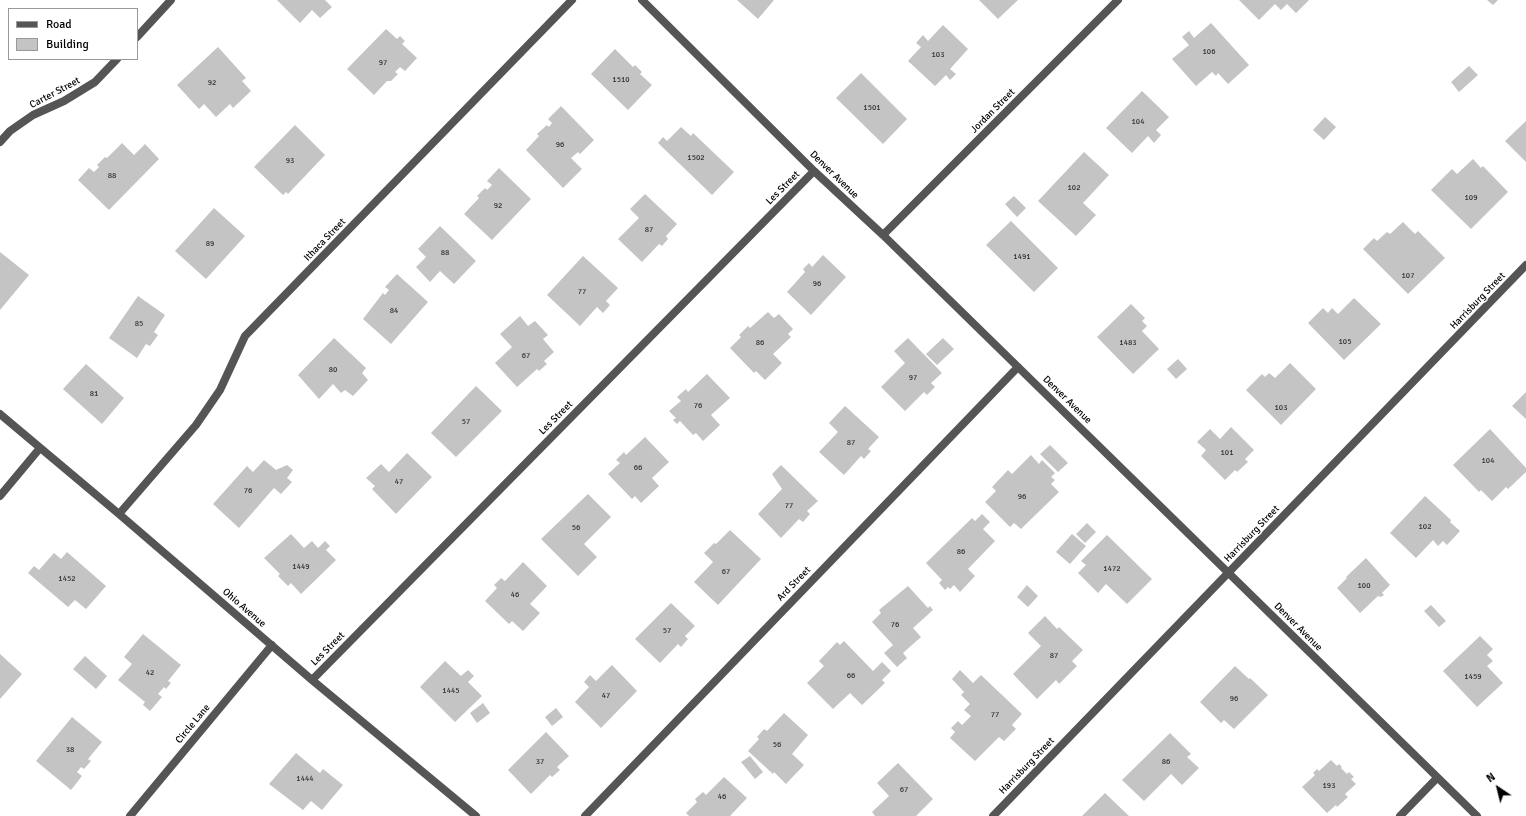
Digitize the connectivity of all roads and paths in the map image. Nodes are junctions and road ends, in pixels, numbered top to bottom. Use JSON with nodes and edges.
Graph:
{"nodes":[{"id":1,"x":171,"y":0,"type":"edge"},
{"id":2,"x":572,"y":0,"type":"edge"},
{"id":3,"x":642,"y":0,"type":"edge"},
{"id":4,"x":1118,"y":0,"type":"edge"},
{"id":5,"x":138,"y":36,"type":"edge"},
{"id":6,"x":116,"y":60,"type":"edge"},
{"id":7,"x":0,"y":142,"type":"edge"},
{"id":8,"x":814,"y":171,"type":"junction"},
{"id":9,"x":883,"y":236,"type":"junction"},
{"id":10,"x":1526,"y":265,"type":"edge"},
{"id":11,"x":1018,"y":367,"type":"junction"},
{"id":12,"x":0,"y":414,"type":"edge"},
{"id":13,"x":40,"y":448,"type":"junction"},
{"id":14,"x":0,"y":496,"type":"edge"},
{"id":15,"x":119,"y":514,"type":"junction"},
{"id":16,"x":1229,"y":572,"type":"junction"},
{"id":17,"x":272,"y":646,"type":"junction"},
{"id":18,"x":312,"y":680,"type":"junction"},
{"id":19,"x":1437,"y":778,"type":"junction"},
{"id":20,"x":130,"y":816,"type":"edge"},
{"id":21,"x":476,"y":816,"type":"edge"},
{"id":22,"x":584,"y":816,"type":"edge"},
{"id":23,"x":993,"y":816,"type":"edge"},
{"id":24,"x":1400,"y":816,"type":"edge"},
{"id":25,"x":1477,"y":816,"type":"edge"}],
"edges":[{"from":1,"to":5,"type":"street"},
{"from":2,"to":15,"type":"street","name":"Ithaca Street"},
{"from":3,"to":8,"type":"street","name":"Denver Avenue"},
{"from":4,"to":9,"type":"street","name":"Jordan Street"},
{"from":6,"to":7,"type":"street","name":"Carter Street"},
{"from":8,"to":9,"type":"street","name":"Denver Avenue"},
{"from":8,"to":18,"type":"street","name":"Les Street"},
{"from":9,"to":11,"type":"street","name":"Denver Avenue"},
{"from":10,"to":16,"type":"street","name":"Harrisburg Street"},
{"from":11,"to":16,"type":"street","name":"Denver Avenue"},
{"from":11,"to":22,"type":"street","name":"Ard Street"},
{"from":12,"to":13,"type":"street","name":"Ohio Avenue"},
{"from":13,"to":14,"type":"street"},
{"from":13,"to":15,"type":"street","name":"Ohio Avenue"},
{"from":15,"to":17,"type":"street","name":"Ohio Avenue"},
{"from":16,"to":19,"type":"street","name":"Denver Avenue"},
{"from":16,"to":23,"type":"street","name":"Harrisburg Street"},
{"from":17,"to":18,"type":"street","name":"Ohio Avenue"},
{"from":17,"to":20,"type":"street","name":"Circle Lane"},
{"from":18,"to":21,"type":"street","name":"Ohio Avenue"},
{"from":19,"to":24,"type":"street"},
{"from":19,"to":25,"type":"street","name":"Denver Avenue"}]}
